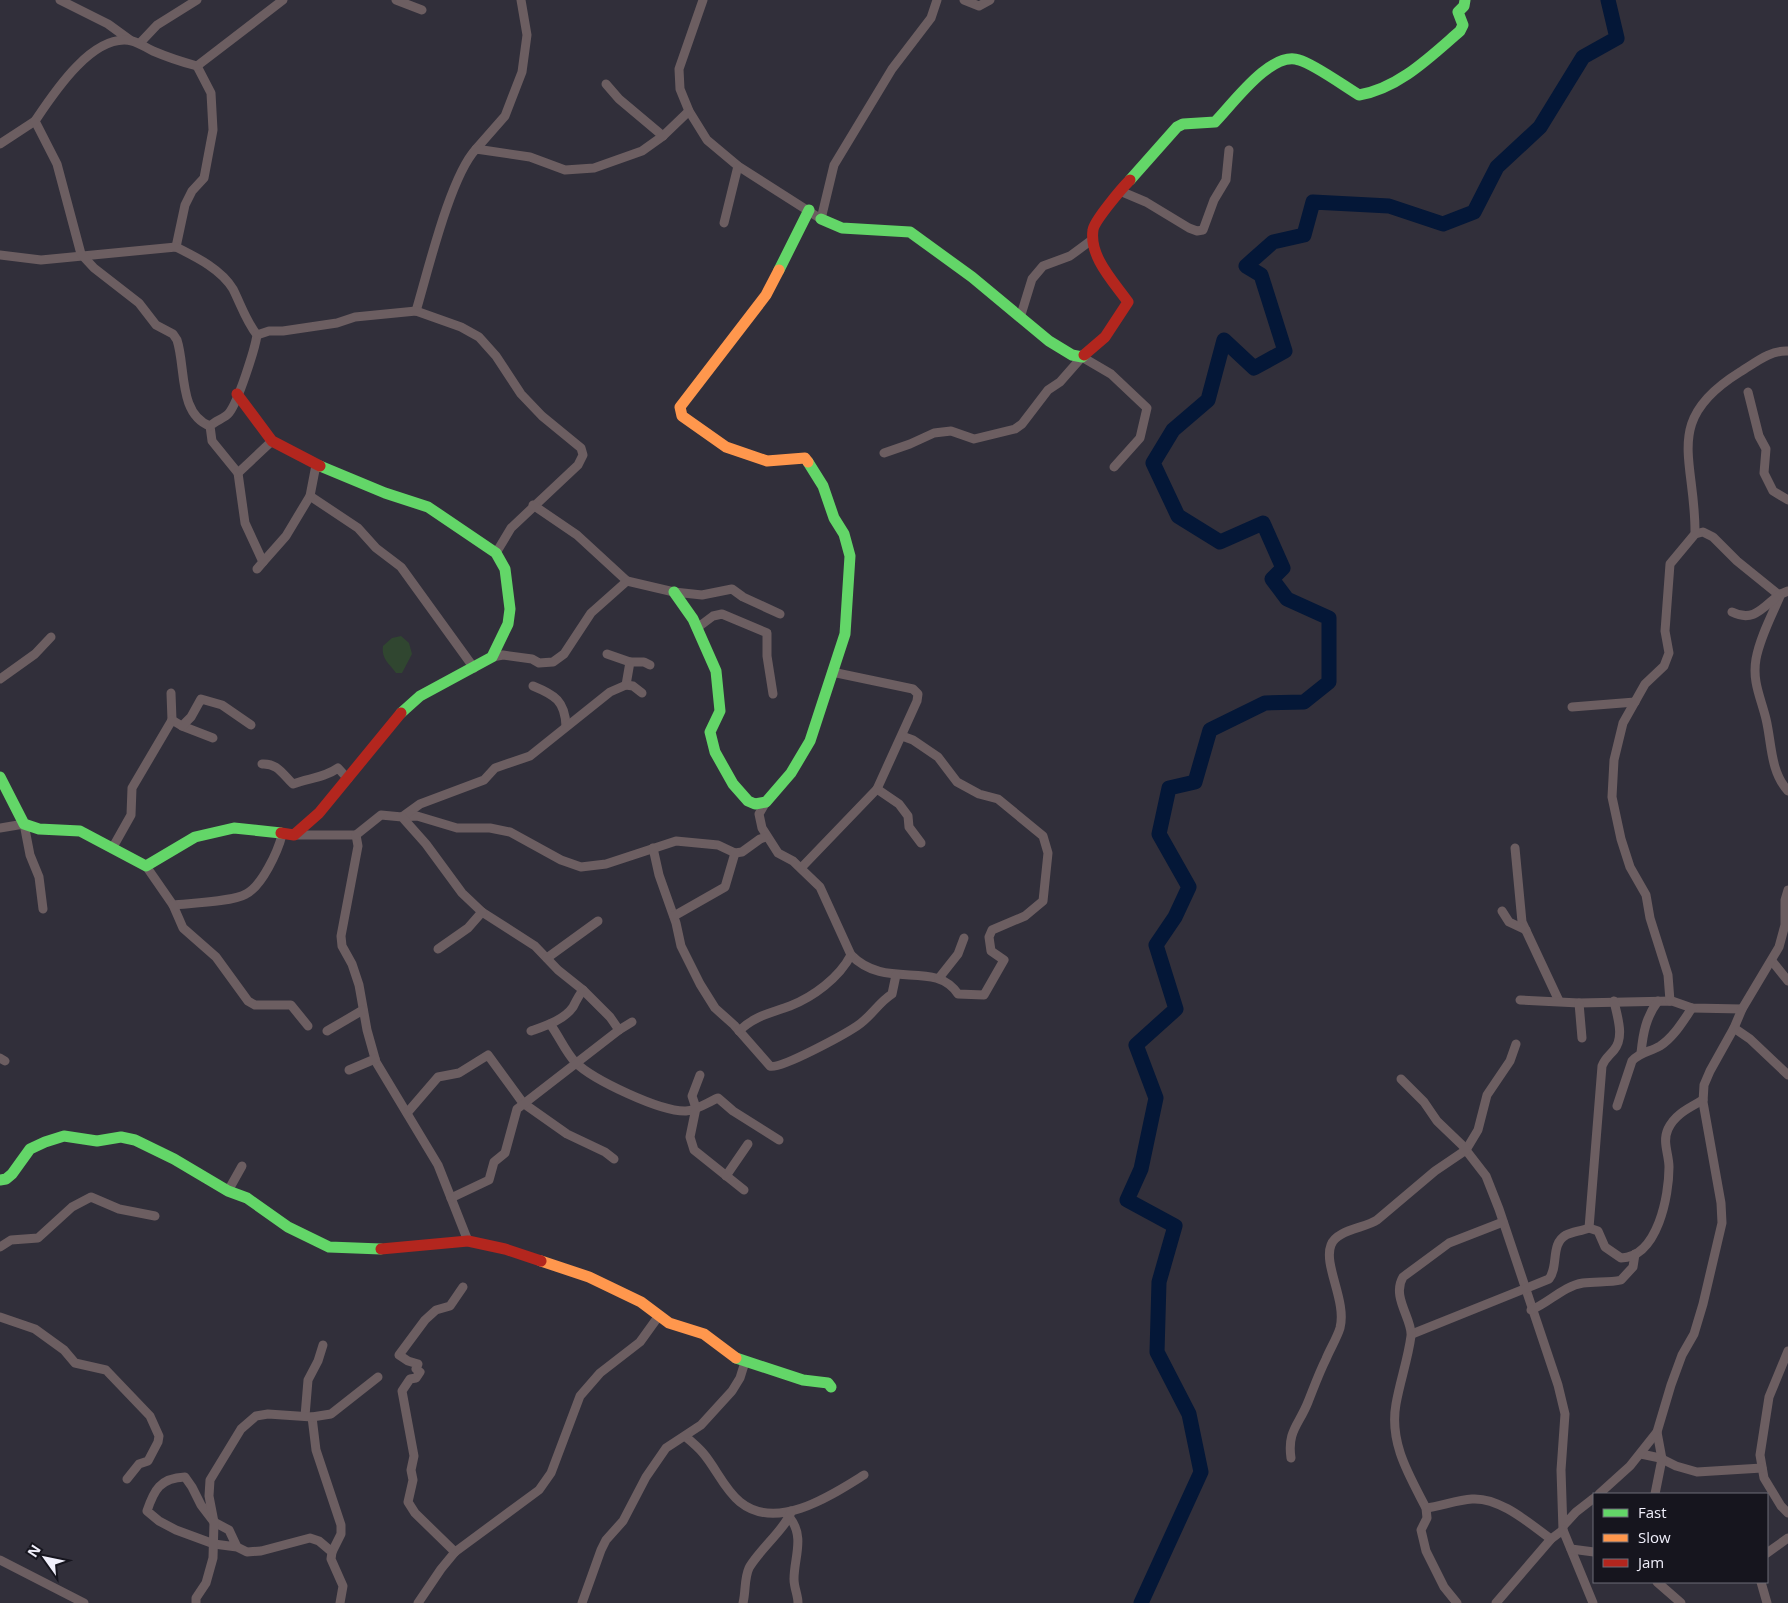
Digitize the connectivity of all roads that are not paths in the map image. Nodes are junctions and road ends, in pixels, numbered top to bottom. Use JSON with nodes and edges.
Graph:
{"nodes":[{"id":1,"x":60,"y":0,"type":"edge"},
{"id":2,"x":197,"y":0,"type":"edge"},
{"id":3,"x":282,"y":0,"type":"edge"},
{"id":4,"x":396,"y":0,"type":"edge"},
{"id":5,"x":521,"y":0,"type":"edge"},
{"id":6,"x":703,"y":0,"type":"edge"},
{"id":7,"x":937,"y":0,"type":"edge"},
{"id":8,"x":964,"y":0,"type":"edge"},
{"id":9,"x":990,"y":0,"type":"edge"},
{"id":10,"x":1465,"y":0,"type":"edge"},
{"id":11,"x":422,"y":10,"type":"dead end"},
{"id":12,"x":130,"y":40,"type":"junction"},
{"id":13,"x":140,"y":43,"type":"junction"},
{"id":14,"x":197,"y":66,"type":"junction"},
{"id":15,"x":606,"y":84,"type":"dead end"},
{"id":16,"x":689,"y":111,"type":"junction"},
{"id":17,"x":35,"y":121,"type":"junction"},
{"id":18,"x":663,"y":136,"type":"junction"},
{"id":19,"x":0,"y":144,"type":"edge"},
{"id":20,"x":476,"y":149,"type":"junction"},
{"id":21,"x":1229,"y":150,"type":"dead end"},
{"id":22,"x":738,"y":166,"type":"junction"},
{"id":23,"x":1120,"y":191,"type":"junction"},
{"id":24,"x":809,"y":210,"type":"junction"},
{"id":25,"x":821,"y":220,"type":"junction"},
{"id":26,"x":724,"y":223,"type":"dead end"},
{"id":27,"x":1092,"y":239,"type":"junction"},
{"id":28,"x":176,"y":246,"type":"junction"},
{"id":29,"x":0,"y":254,"type":"edge"},
{"id":30,"x":80,"y":254,"type":"junction"},
{"id":31,"x":416,"y":311,"type":"junction"},
{"id":32,"x":1020,"y":318,"type":"junction"},
{"id":33,"x":257,"y":334,"type":"junction"},
{"id":34,"x":1788,"y":351,"type":"edge"},
{"id":35,"x":1082,"y":357,"type":"junction"},
{"id":36,"x":1748,"y":392,"type":"dead end"},
{"id":37,"x":237,"y":394,"type":"junction"},
{"id":38,"x":210,"y":426,"type":"junction"},
{"id":39,"x":272,"y":441,"type":"junction"},
{"id":40,"x":884,"y":453,"type":"dead end"},
{"id":41,"x":316,"y":465,"type":"junction"},
{"id":42,"x":1114,"y":467,"type":"dead end"},
{"id":43,"x":238,"y":473,"type":"junction"},
{"id":44,"x":310,"y":496,"type":"junction"},
{"id":45,"x":1788,"y":500,"type":"edge"},
{"id":46,"x":533,"y":505,"type":"junction"},
{"id":47,"x":1695,"y":534,"type":"junction"},
{"id":48,"x":496,"y":553,"type":"junction"},
{"id":49,"x":627,"y":581,"type":"junction"},
{"id":50,"x":674,"y":592,"type":"junction"},
{"id":51,"x":1783,"y":593,"type":"edge"},
{"id":52,"x":1732,"y":612,"type":"dead end"},
{"id":53,"x":780,"y":614,"type":"dead end"},
{"id":54,"x":697,"y":628,"type":"junction"},
{"id":55,"x":51,"y":637,"type":"dead end"},
{"id":56,"x":607,"y":654,"type":"dead end"},
{"id":57,"x":492,"y":657,"type":"junction"},
{"id":58,"x":630,"y":662,"type":"junction"},
{"id":59,"x":650,"y":665,"type":"dead end"},
{"id":60,"x":474,"y":668,"type":"junction"},
{"id":61,"x":832,"y":672,"type":"junction"},
{"id":62,"x":0,"y":679,"type":"edge"},
{"id":63,"x":626,"y":685,"type":"junction"},
{"id":64,"x":533,"y":686,"type":"dead end"},
{"id":65,"x":171,"y":693,"type":"dead end"},
{"id":66,"x":642,"y":693,"type":"dead end"},
{"id":67,"x":773,"y":694,"type":"dead end"},
{"id":68,"x":1635,"y":702,"type":"junction"},
{"id":69,"x":1572,"y":707,"type":"dead end"},
{"id":70,"x":172,"y":720,"type":"junction"},
{"id":71,"x":251,"y":725,"type":"dead end"},
{"id":72,"x":182,"y":726,"type":"junction"},
{"id":73,"x":566,"y":726,"type":"junction"},
{"id":74,"x":902,"y":736,"type":"junction"},
{"id":75,"x":213,"y":738,"type":"dead end"},
{"id":76,"x":262,"y":764,"type":"dead end"},
{"id":77,"x":0,"y":777,"type":"edge"},
{"id":78,"x":348,"y":778,"type":"junction"},
{"id":79,"x":877,"y":788,"type":"junction"},
{"id":80,"x":1788,"y":791,"type":"edge"},
{"id":81,"x":766,"y":802,"type":"junction"},
{"id":82,"x":402,"y":817,"type":"junction"},
{"id":83,"x":24,"y":824,"type":"junction"},
{"id":84,"x":0,"y":828,"type":"edge"},
{"id":85,"x":282,"y":835,"type":"junction"},
{"id":86,"x":294,"y":835,"type":"junction"},
{"id":87,"x":356,"y":835,"type":"junction"},
{"id":88,"x":766,"y":837,"type":"junction"},
{"id":89,"x":921,"y":843,"type":"dead end"},
{"id":90,"x":113,"y":847,"type":"junction"},
{"id":91,"x":653,"y":848,"type":"junction"},
{"id":92,"x":1515,"y":848,"type":"dead end"},
{"id":93,"x":735,"y":852,"type":"junction"},
{"id":94,"x":146,"y":866,"type":"junction"},
{"id":95,"x":801,"y":868,"type":"junction"},
{"id":96,"x":1788,"y":890,"type":"edge"},
{"id":97,"x":172,"y":905,"type":"junction"},
{"id":98,"x":43,"y":908,"type":"dead end"},
{"id":99,"x":1502,"y":911,"type":"dead end"},
{"id":100,"x":482,"y":912,"type":"junction"},
{"id":101,"x":674,"y":916,"type":"junction"},
{"id":102,"x":598,"y":921,"type":"dead end"},
{"id":103,"x":1526,"y":930,"type":"junction"},
{"id":104,"x":964,"y":938,"type":"dead end"},
{"id":105,"x":438,"y":949,"type":"dead end"},
{"id":106,"x":851,"y":956,"type":"junction"},
{"id":107,"x":547,"y":958,"type":"junction"},
{"id":108,"x":1772,"y":961,"type":"junction"},
{"id":109,"x":896,"y":975,"type":"junction"},
{"id":110,"x":939,"y":978,"type":"junction"},
{"id":111,"x":1788,"y":980,"type":"edge"},
{"id":112,"x":583,"y":990,"type":"junction"},
{"id":113,"x":1520,"y":1000,"type":"dead end"},
{"id":114,"x":1559,"y":1001,"type":"junction"},
{"id":115,"x":1614,"y":1001,"type":"junction"},
{"id":116,"x":1658,"y":1001,"type":"junction"},
{"id":117,"x":1670,"y":1001,"type":"junction"},
{"id":118,"x":1579,"y":1003,"type":"junction"},
{"id":119,"x":1692,"y":1008,"type":"junction"},
{"id":120,"x":1742,"y":1009,"type":"junction"},
{"id":121,"x":363,"y":1010,"type":"junction"},
{"id":122,"x":632,"y":1022,"type":"dead end"},
{"id":123,"x":550,"y":1024,"type":"junction"},
{"id":124,"x":308,"y":1026,"type":"dead end"},
{"id":125,"x":1734,"y":1028,"type":"junction"},
{"id":126,"x":619,"y":1030,"type":"junction"},
{"id":127,"x":327,"y":1031,"type":"dead end"},
{"id":128,"x":530,"y":1031,"type":"dead end"},
{"id":129,"x":739,"y":1031,"type":"junction"},
{"id":130,"x":1582,"y":1038,"type":"dead end"},
{"id":131,"x":1516,"y":1044,"type":"dead end"},
{"id":132,"x":1641,"y":1053,"type":"junction"},
{"id":133,"x":375,"y":1059,"type":"junction"},
{"id":134,"x":576,"y":1063,"type":"junction"},
{"id":135,"x":349,"y":1070,"type":"dead end"},
{"id":136,"x":700,"y":1076,"type":"dead end"},
{"id":137,"x":1788,"y":1076,"type":"edge"},
{"id":138,"x":1401,"y":1079,"type":"dead end"},
{"id":139,"x":1703,"y":1100,"type":"junction"},
{"id":140,"x":523,"y":1103,"type":"junction"},
{"id":141,"x":1617,"y":1106,"type":"dead end"},
{"id":142,"x":696,"y":1108,"type":"junction"},
{"id":143,"x":406,"y":1114,"type":"junction"},
{"id":144,"x":779,"y":1140,"type":"dead end"},
{"id":145,"x":748,"y":1144,"type":"dead end"},
{"id":146,"x":1466,"y":1150,"type":"junction"},
{"id":147,"x":614,"y":1159,"type":"dead end"},
{"id":148,"x":242,"y":1166,"type":"dead end"},
{"id":149,"x":726,"y":1176,"type":"junction"},
{"id":150,"x":0,"y":1180,"type":"edge"},
{"id":151,"x":744,"y":1190,"type":"dead end"},
{"id":152,"x":228,"y":1191,"type":"junction"},
{"id":153,"x":451,"y":1198,"type":"junction"},
{"id":154,"x":155,"y":1216,"type":"dead end"},
{"id":155,"x":1503,"y":1222,"type":"junction"},
{"id":156,"x":1588,"y":1228,"type":"junction"},
{"id":157,"x":468,"y":1240,"type":"junction"},
{"id":158,"x":0,"y":1247,"type":"edge"},
{"id":159,"x":1635,"y":1254,"type":"junction"},
{"id":160,"x":463,"y":1286,"type":"dead end"},
{"id":161,"x":1525,"y":1290,"type":"junction"},
{"id":162,"x":1532,"y":1310,"type":"junction"},
{"id":163,"x":0,"y":1317,"type":"edge"},
{"id":164,"x":658,"y":1317,"type":"junction"},
{"id":165,"x":1412,"y":1334,"type":"junction"},
{"id":166,"x":323,"y":1345,"type":"dead end"},
{"id":167,"x":1788,"y":1351,"type":"edge"},
{"id":168,"x":745,"y":1362,"type":"junction"},
{"id":169,"x":378,"y":1377,"type":"dead end"},
{"id":170,"x":831,"y":1387,"type":"dead end"},
{"id":171,"x":308,"y":1416,"type":"junction"},
{"id":172,"x":1657,"y":1432,"type":"junction"},
{"id":173,"x":686,"y":1436,"type":"junction"},
{"id":174,"x":1641,"y":1454,"type":"junction"},
{"id":175,"x":1291,"y":1458,"type":"dead end"},
{"id":176,"x":1662,"y":1459,"type":"junction"},
{"id":177,"x":1762,"y":1468,"type":"junction"},
{"id":178,"x":864,"y":1475,"type":"dead end"},
{"id":179,"x":127,"y":1479,"type":"dead end"},
{"id":180,"x":1600,"y":1493,"type":"edge"},
{"id":181,"x":1655,"y":1493,"type":"edge"},
{"id":182,"x":1593,"y":1499,"type":"edge"},
{"id":183,"x":1426,"y":1508,"type":"junction"},
{"id":184,"x":1788,"y":1514,"type":"edge"},
{"id":185,"x":791,"y":1515,"type":"junction"},
{"id":186,"x":214,"y":1522,"type":"junction"},
{"id":187,"x":1564,"y":1528,"type":"junction"},
{"id":188,"x":1788,"y":1538,"type":"edge"},
{"id":189,"x":1551,"y":1539,"type":"junction"},
{"id":190,"x":214,"y":1544,"type":"junction"},
{"id":191,"x":237,"y":1547,"type":"junction"},
{"id":192,"x":1572,"y":1549,"type":"junction"},
{"id":193,"x":332,"y":1552,"type":"junction"},
{"id":194,"x":455,"y":1552,"type":"junction"},
{"id":195,"x":1593,"y":1552,"type":"edge"},
{"id":196,"x":1768,"y":1552,"type":"edge"},
{"id":197,"x":0,"y":1560,"type":"edge"},
{"id":198,"x":1658,"y":1583,"type":"edge"},
{"id":199,"x":1761,"y":1583,"type":"edge"},
{"id":200,"x":84,"y":1603,"type":"edge"},
{"id":201,"x":196,"y":1603,"type":"edge"},
{"id":202,"x":340,"y":1603,"type":"edge"},
{"id":203,"x":418,"y":1603,"type":"edge"},
{"id":204,"x":582,"y":1603,"type":"edge"},
{"id":205,"x":744,"y":1603,"type":"edge"},
{"id":206,"x":798,"y":1603,"type":"edge"},
{"id":207,"x":1457,"y":1603,"type":"edge"},
{"id":208,"x":1496,"y":1603,"type":"edge"},
{"id":209,"x":1593,"y":1603,"type":"edge"},
{"id":210,"x":1681,"y":1603,"type":"edge"},
{"id":211,"x":1767,"y":1603,"type":"edge"}],
"edges":[{"from":1,"to":12,"type":"street"},
{"from":2,"to":13,"type":"street"},
{"from":3,"to":14,"type":"street"},
{"from":4,"to":11,"type":"street"},
{"from":5,"to":20,"type":"street"},
{"from":6,"to":16,"type":"street"},
{"from":7,"to":25,"type":"street"},
{"from":8,"to":9,"type":"street"},
{"from":10,"to":23,"type":"street"},
{"from":12,"to":13,"type":"street"},
{"from":12,"to":17,"type":"street"},
{"from":13,"to":14,"type":"street"},
{"from":14,"to":28,"type":"street"},
{"from":15,"to":18,"type":"street"},
{"from":16,"to":18,"type":"street"},
{"from":16,"to":22,"type":"street"},
{"from":17,"to":19,"type":"street"},
{"from":17,"to":30,"type":"street"},
{"from":18,"to":20,"type":"street"},
{"from":20,"to":31,"type":"street"},
{"from":21,"to":23,"type":"street"},
{"from":22,"to":24,"type":"street"},
{"from":22,"to":26,"type":"street"},
{"from":23,"to":27,"type":"street"},
{"from":24,"to":25,"type":"street"},
{"from":24,"to":61,"type":"street"},
{"from":25,"to":32,"type":"street"},
{"from":27,"to":32,"type":"street"},
{"from":27,"to":35,"type":"street"},
{"from":28,"to":30,"type":"street"},
{"from":28,"to":33,"type":"street"},
{"from":29,"to":30,"type":"street"},
{"from":30,"to":38,"type":"street"},
{"from":31,"to":33,"type":"street"},
{"from":31,"to":46,"type":"street"},
{"from":32,"to":35,"type":"street"},
{"from":33,"to":37,"type":"street"},
{"from":34,"to":47,"type":"street"},
{"from":35,"to":40,"type":"street"},
{"from":35,"to":42,"type":"street"},
{"from":36,"to":45,"type":"street"},
{"from":37,"to":38,"type":"street"},
{"from":37,"to":39,"type":"street"},
{"from":38,"to":43,"type":"street"},
{"from":39,"to":41,"type":"street"},
{"from":39,"to":43,"type":"street"},
{"from":41,"to":44,"type":"street"},
{"from":41,"to":48,"type":"street"},
{"from":43,"to":44,"type":"street"},
{"from":44,"to":60,"type":"street"},
{"from":46,"to":48,"type":"street"},
{"from":46,"to":49,"type":"street"},
{"from":47,"to":51,"type":"street"},
{"from":47,"to":68,"type":"street"},
{"from":48,"to":57,"type":"street"},
{"from":49,"to":50,"type":"street"},
{"from":49,"to":57,"type":"street"},
{"from":50,"to":53,"type":"street"},
{"from":50,"to":54,"type":"street"},
{"from":51,"to":52,"type":"street"},
{"from":51,"to":80,"type":"street"},
{"from":54,"to":67,"type":"street"},
{"from":54,"to":81,"type":"street"},
{"from":55,"to":62,"type":"street"},
{"from":56,"to":58,"type":"street"},
{"from":57,"to":60,"type":"street"},
{"from":58,"to":59,"type":"street"},
{"from":58,"to":63,"type":"street"},
{"from":60,"to":78,"type":"street"},
{"from":61,"to":74,"type":"street"},
{"from":61,"to":81,"type":"street"},
{"from":63,"to":66,"type":"street"},
{"from":63,"to":73,"type":"street"},
{"from":64,"to":73,"type":"street"},
{"from":65,"to":70,"type":"street"},
{"from":68,"to":69,"type":"street"},
{"from":68,"to":117,"type":"street"},
{"from":70,"to":72,"type":"street"},
{"from":70,"to":90,"type":"street"},
{"from":71,"to":72,"type":"street"},
{"from":72,"to":75,"type":"street"},
{"from":73,"to":82,"type":"street"},
{"from":74,"to":79,"type":"street"},
{"from":74,"to":110,"type":"street"},
{"from":76,"to":78,"type":"street"},
{"from":77,"to":83,"type":"street"},
{"from":78,"to":86,"type":"street"},
{"from":79,"to":89,"type":"street"},
{"from":79,"to":95,"type":"street"},
{"from":81,"to":88,"type":"street"},
{"from":82,"to":87,"type":"street"},
{"from":82,"to":91,"type":"street"},
{"from":82,"to":100,"type":"street"},
{"from":83,"to":84,"type":"street"},
{"from":83,"to":90,"type":"street"},
{"from":83,"to":98,"type":"street"},
{"from":85,"to":86,"type":"street"},
{"from":85,"to":94,"type":"street"},
{"from":85,"to":97,"type":"street"},
{"from":86,"to":87,"type":"street"},
{"from":87,"to":121,"type":"street"},
{"from":88,"to":93,"type":"street"},
{"from":88,"to":95,"type":"street"},
{"from":90,"to":94,"type":"street"},
{"from":91,"to":93,"type":"street"},
{"from":91,"to":101,"type":"street"},
{"from":92,"to":103,"type":"street"},
{"from":93,"to":101,"type":"street"},
{"from":94,"to":97,"type":"street"},
{"from":95,"to":106,"type":"street"},
{"from":96,"to":108,"type":"street"},
{"from":97,"to":124,"type":"street"},
{"from":99,"to":103,"type":"street"},
{"from":100,"to":105,"type":"street"},
{"from":100,"to":107,"type":"street"},
{"from":101,"to":129,"type":"street"},
{"from":102,"to":107,"type":"street"},
{"from":103,"to":114,"type":"street"},
{"from":104,"to":110,"type":"street"},
{"from":106,"to":109,"type":"street"},
{"from":106,"to":129,"type":"street"},
{"from":107,"to":112,"type":"street"},
{"from":108,"to":111,"type":"street"},
{"from":108,"to":120,"type":"street"},
{"from":109,"to":110,"type":"street"},
{"from":109,"to":129,"type":"street"},
{"from":112,"to":123,"type":"street"},
{"from":112,"to":126,"type":"street"},
{"from":113,"to":114,"type":"street"},
{"from":114,"to":118,"type":"street"},
{"from":115,"to":116,"type":"street"},
{"from":115,"to":118,"type":"street"},
{"from":115,"to":156,"type":"street"},
{"from":116,"to":117,"type":"street"},
{"from":116,"to":132,"type":"street"},
{"from":117,"to":119,"type":"street"},
{"from":118,"to":130,"type":"street"},
{"from":119,"to":120,"type":"street"},
{"from":119,"to":132,"type":"street"},
{"from":120,"to":125,"type":"street"},
{"from":121,"to":127,"type":"street"},
{"from":121,"to":133,"type":"street"},
{"from":122,"to":126,"type":"street"},
{"from":123,"to":128,"type":"street"},
{"from":123,"to":134,"type":"street"},
{"from":125,"to":137,"type":"street"},
{"from":125,"to":139,"type":"street"},
{"from":126,"to":134,"type":"street"},
{"from":131,"to":146,"type":"street"},
{"from":132,"to":141,"type":"street"},
{"from":133,"to":135,"type":"street"},
{"from":133,"to":143,"type":"street"},
{"from":134,"to":140,"type":"street"},
{"from":134,"to":142,"type":"street"},
{"from":136,"to":142,"type":"street"},
{"from":138,"to":146,"type":"street"},
{"from":139,"to":159,"type":"street"},
{"from":139,"to":172,"type":"street"},
{"from":140,"to":143,"type":"street"},
{"from":140,"to":147,"type":"street"},
{"from":140,"to":153,"type":"street"},
{"from":142,"to":144,"type":"street"},
{"from":142,"to":149,"type":"street"},
{"from":143,"to":153,"type":"street"},
{"from":145,"to":149,"type":"street"},
{"from":146,"to":155,"type":"street"},
{"from":146,"to":175,"type":"street"},
{"from":148,"to":152,"type":"street"},
{"from":149,"to":151,"type":"street"},
{"from":150,"to":152,"type":"street"},
{"from":152,"to":157,"type":"street"},
{"from":153,"to":157,"type":"street"},
{"from":154,"to":158,"type":"street"},
{"from":155,"to":161,"type":"street"},
{"from":155,"to":165,"type":"street"},
{"from":156,"to":159,"type":"street"},
{"from":156,"to":161,"type":"street"},
{"from":157,"to":164,"type":"street"},
{"from":159,"to":162,"type":"street"},
{"from":160,"to":194,"type":"street"},
{"from":161,"to":162,"type":"street"},
{"from":161,"to":165,"type":"street"},
{"from":162,"to":187,"type":"street"},
{"from":163,"to":179,"type":"street"},
{"from":164,"to":168,"type":"street"},
{"from":164,"to":194,"type":"street"},
{"from":165,"to":183,"type":"street"},
{"from":166,"to":171,"type":"street"},
{"from":167,"to":177,"type":"street"},
{"from":168,"to":170,"type":"street"},
{"from":168,"to":173,"type":"street"},
{"from":169,"to":171,"type":"street"},
{"from":171,"to":186,"type":"street"},
{"from":171,"to":193,"type":"street"},
{"from":172,"to":174,"type":"street"},
{"from":172,"to":176,"type":"street"},
{"from":173,"to":185,"type":"street"},
{"from":173,"to":204,"type":"street"},
{"from":174,"to":176,"type":"street"},
{"from":174,"to":180,"type":"street"},
{"from":176,"to":177,"type":"street"},
{"from":176,"to":181,"type":"street"},
{"from":177,"to":184,"type":"street"},
{"from":178,"to":185,"type":"street"},
{"from":182,"to":187,"type":"street"},
{"from":183,"to":189,"type":"street"},
{"from":183,"to":207,"type":"street"},
{"from":185,"to":205,"type":"street"},
{"from":185,"to":206,"type":"street"},
{"from":186,"to":190,"type":"street"},
{"from":186,"to":190,"type":"street"},
{"from":186,"to":191,"type":"street"},
{"from":187,"to":189,"type":"street"},
{"from":187,"to":192,"type":"street"},
{"from":188,"to":196,"type":"street"},
{"from":189,"to":208,"type":"street"},
{"from":190,"to":191,"type":"street"},
{"from":190,"to":201,"type":"street"},
{"from":191,"to":193,"type":"street"},
{"from":192,"to":195,"type":"street"},
{"from":192,"to":209,"type":"street"},
{"from":193,"to":202,"type":"street"},
{"from":194,"to":203,"type":"street"},
{"from":197,"to":200,"type":"street"},
{"from":198,"to":210,"type":"street"},
{"from":199,"to":211,"type":"street"}]}
